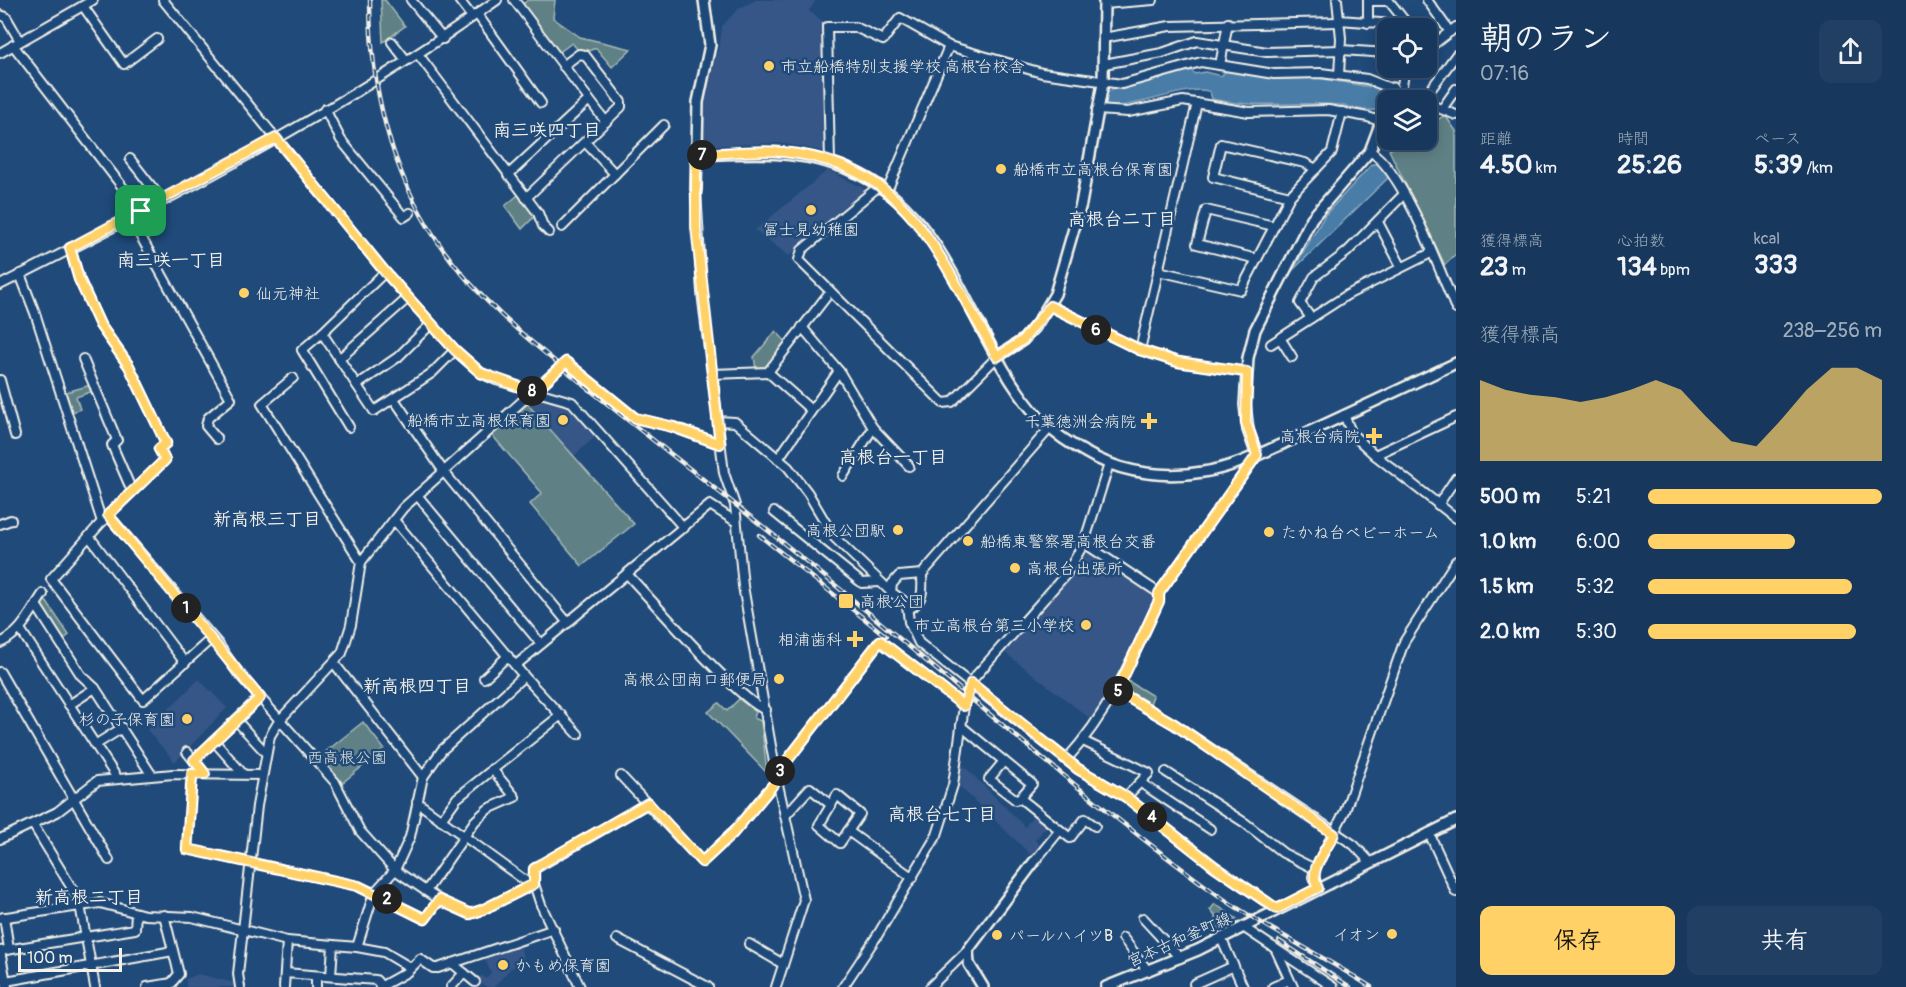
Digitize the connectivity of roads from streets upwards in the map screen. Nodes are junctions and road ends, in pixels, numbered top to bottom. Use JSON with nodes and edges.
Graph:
{"nodes":[{"id":1,"x":93,"y":0,"type":"edge"},
{"id":2,"x":163,"y":0,"type":"edge"},
{"id":3,"x":411,"y":0,"type":"edge"},
{"id":4,"x":459,"y":0,"type":"edge"},
{"id":5,"x":497,"y":0,"type":"edge"},
{"id":6,"x":514,"y":0,"type":"edge"},
{"id":7,"x":704,"y":0,"type":"edge"},
{"id":8,"x":1153,"y":0,"type":"edge"},
{"id":9,"x":1338,"y":0,"type":"edge"},
{"id":10,"x":1426,"y":0,"type":"edge"},
{"id":11,"x":1368,"y":1,"type":"edge"},
{"id":12,"x":1104,"y":2,"type":"edge"},
{"id":13,"x":83,"y":6,"type":"junction"},
{"id":14,"x":0,"y":15,"type":"edge"},
{"id":15,"x":474,"y":16,"type":"junction"},
{"id":16,"x":1403,"y":18,"type":"edge"},
{"id":17,"x":1339,"y":21,"type":"junction"},
{"id":18,"x":1228,"y":23,"type":"junction"},
{"id":19,"x":1368,"y":23,"type":"junction"},
{"id":20,"x":1377,"y":24,"type":"edge"},
{"id":21,"x":1453,"y":30,"type":"edge"},
{"id":22,"x":1103,"y":38,"type":"junction"},
{"id":23,"x":157,"y":39,"type":"dead end"},
{"id":24,"x":442,"y":39,"type":"junction"},
{"id":25,"x":1437,"y":41,"type":"edge"},
{"id":26,"x":392,"y":42,"type":"dead end"},
{"id":27,"x":17,"y":43,"type":"junction"},
{"id":28,"x":949,"y":46,"type":"junction"},
{"id":29,"x":1224,"y":46,"type":"junction"},
{"id":30,"x":1341,"y":50,"type":"junction"},
{"id":31,"x":0,"y":52,"type":"edge"},
{"id":32,"x":1377,"y":52,"type":"edge"},
{"id":33,"x":418,"y":54,"type":"junction"},
{"id":34,"x":1456,"y":55,"type":"edge"},
{"id":35,"x":406,"y":60,"type":"junction"},
{"id":36,"x":1104,"y":64,"type":"junction"},
{"id":37,"x":1220,"y":65,"type":"junction"},
{"id":38,"x":563,"y":66,"type":"junction"},
{"id":39,"x":1339,"y":75,"type":"junction"},
{"id":40,"x":1401,"y":78,"type":"edge"},
{"id":41,"x":1103,"y":83,"type":"junction"},
{"id":42,"x":1397,"y":89,"type":"joint"},
{"id":43,"x":1456,"y":89,"type":"edge"},
{"id":44,"x":1431,"y":90,"type":"edge"},
{"id":45,"x":589,"y":100,"type":"junction"},
{"id":46,"x":541,"y":103,"type":"dead end"},
{"id":47,"x":1197,"y":103,"type":"junction"},
{"id":48,"x":1437,"y":107,"type":"edge"},
{"id":49,"x":325,"y":109,"type":"junction"},
{"id":50,"x":1442,"y":109,"type":"junction"},
{"id":51,"x":1097,"y":110,"type":"junction"},
{"id":52,"x":1342,"y":112,"type":"junction"},
{"id":53,"x":1456,"y":115,"type":"edge"},
{"id":54,"x":1377,"y":120,"type":"edge"},
{"id":55,"x":606,"y":122,"type":"junction"},
{"id":56,"x":663,"y":125,"type":"dead end"},
{"id":57,"x":1377,"y":137,"type":"edge"},
{"id":58,"x":276,"y":138,"type":"junction"},
{"id":59,"x":585,"y":142,"type":"junction"},
{"id":60,"x":1370,"y":151,"type":"junction"},
{"id":61,"x":696,"y":155,"type":"junction"},
{"id":62,"x":130,"y":159,"type":"dead end"},
{"id":63,"x":830,"y":162,"type":"junction"},
{"id":64,"x":1316,"y":169,"type":"junction"},
{"id":65,"x":615,"y":174,"type":"junction"},
{"id":66,"x":508,"y":175,"type":"junction"},
{"id":67,"x":883,"y":189,"type":"junction"},
{"id":68,"x":696,"y":190,"type":"joint"},
{"id":69,"x":1404,"y":194,"type":"junction"},
{"id":70,"x":1290,"y":196,"type":"junction"},
{"id":71,"x":526,"y":198,"type":"junction"},
{"id":72,"x":162,"y":200,"type":"junction"},
{"id":73,"x":141,"y":211,"type":"junction"},
{"id":74,"x":410,"y":213,"type":"dead end"},
{"id":75,"x":129,"y":217,"type":"junction"},
{"id":76,"x":1378,"y":222,"type":"junction"},
{"id":77,"x":1274,"y":226,"type":"junction"},
{"id":78,"x":562,"y":227,"type":"dead end"},
{"id":79,"x":549,"y":232,"type":"dead end"},
{"id":80,"x":70,"y":248,"type":"junction"},
{"id":81,"x":1431,"y":252,"type":"junction"},
{"id":82,"x":1257,"y":259,"type":"junction"},
{"id":83,"x":1401,"y":266,"type":"junction"},
{"id":84,"x":1158,"y":271,"type":"junction"},
{"id":85,"x":385,"y":272,"type":"junction"},
{"id":86,"x":20,"y":274,"type":"junction"},
{"id":87,"x":0,"y":285,"type":"edge"},
{"id":88,"x":826,"y":297,"type":"dead end"},
{"id":89,"x":408,"y":298,"type":"junction"},
{"id":90,"x":1050,"y":306,"type":"junction"},
{"id":91,"x":1456,"y":309,"type":"edge"},
{"id":92,"x":1311,"y":318,"type":"junction"},
{"id":93,"x":431,"y":324,"type":"junction"},
{"id":94,"x":802,"y":327,"type":"junction"},
{"id":95,"x":322,"y":333,"type":"junction"},
{"id":96,"x":1281,"y":338,"type":"junction"},
{"id":97,"x":1271,"y":344,"type":"dead end"},
{"id":98,"x":455,"y":350,"type":"junction"},
{"id":99,"x":1140,"y":350,"type":"junction"},
{"id":100,"x":997,"y":357,"type":"junction"},
{"id":101,"x":1292,"y":357,"type":"dead end"},
{"id":102,"x":83,"y":359,"type":"dead end"},
{"id":103,"x":339,"y":359,"type":"junction"},
{"id":104,"x":1456,"y":363,"type":"edge"},
{"id":105,"x":839,"y":371,"type":"junction"},
{"id":106,"x":768,"y":372,"type":"junction"},
{"id":107,"x":1247,"y":372,"type":"junction"},
{"id":108,"x":712,"y":374,"type":"junction"},
{"id":109,"x":293,"y":378,"type":"dead end"},
{"id":110,"x":0,"y":381,"type":"edge"},
{"id":111,"x":357,"y":385,"type":"junction"},
{"id":112,"x":534,"y":392,"type":"junction"},
{"id":113,"x":394,"y":399,"type":"junction"},
{"id":114,"x":811,"y":410,"type":"junction"},
{"id":115,"x":1344,"y":415,"type":"junction"},
{"id":116,"x":1456,"y":418,"type":"edge"},
{"id":117,"x":718,"y":421,"type":"junction"},
{"id":118,"x":349,"y":427,"type":"dead end"},
{"id":119,"x":873,"y":428,"type":"junction"},
{"id":120,"x":1049,"y":429,"type":"junction"},
{"id":121,"x":15,"y":435,"type":"dead end"},
{"id":122,"x":217,"y":439,"type":"dead end"},
{"id":123,"x":720,"y":444,"type":"junction"},
{"id":124,"x":1257,"y":455,"type":"junction"},
{"id":125,"x":1375,"y":455,"type":"junction"},
{"id":126,"x":778,"y":459,"type":"junction"},
{"id":127,"x":1109,"y":464,"type":"junction"},
{"id":128,"x":909,"y":466,"type":"dead end"},
{"id":129,"x":444,"y":472,"type":"junction"},
{"id":130,"x":843,"y":476,"type":"dead end"},
{"id":131,"x":1456,"y":478,"type":"edge"},
{"id":132,"x":132,"y":492,"type":"junction"},
{"id":133,"x":417,"y":495,"type":"junction"},
{"id":134,"x":1438,"y":505,"type":"junction"},
{"id":135,"x":774,"y":512,"type":"dead end"},
{"id":136,"x":108,"y":515,"type":"junction"},
{"id":137,"x":1456,"y":518,"type":"edge"},
{"id":138,"x":11,"y":520,"type":"dead end"},
{"id":139,"x":394,"y":520,"type":"junction"},
{"id":140,"x":735,"y":521,"type":"junction"},
{"id":141,"x":102,"y":522,"type":"junction"},
{"id":142,"x":0,"y":524,"type":"edge"},
{"id":143,"x":684,"y":528,"type":"junction"},
{"id":144,"x":89,"y":536,"type":"junction"},
{"id":145,"x":1084,"y":543,"type":"junction"},
{"id":146,"x":1456,"y":561,"type":"edge"},
{"id":147,"x":361,"y":562,"type":"junction"},
{"id":148,"x":627,"y":573,"type":"junction"},
{"id":149,"x":922,"y":578,"type":"junction"},
{"id":150,"x":880,"y":582,"type":"junction"},
{"id":151,"x":891,"y":592,"type":"junction"},
{"id":152,"x":1159,"y":593,"type":"junction"},
{"id":153,"x":43,"y":594,"type":"dead end"},
{"id":154,"x":36,"y":605,"type":"junction"},
{"id":155,"x":910,"y":606,"type":"junction"},
{"id":156,"x":568,"y":623,"type":"junction"},
{"id":157,"x":20,"y":629,"type":"junction"},
{"id":158,"x":212,"y":638,"type":"junction"},
{"id":159,"x":0,"y":643,"type":"edge"},
{"id":160,"x":541,"y":644,"type":"junction"},
{"id":161,"x":508,"y":656,"type":"junction"},
{"id":162,"x":185,"y":663,"type":"junction"},
{"id":163,"x":334,"y":663,"type":"junction"},
{"id":164,"x":516,"y":665,"type":"junction"},
{"id":165,"x":0,"y":672,"type":"edge"},
{"id":166,"x":524,"y":676,"type":"junction"},
{"id":167,"x":484,"y":678,"type":"dead end"},
{"id":168,"x":971,"y":683,"type":"junction"},
{"id":169,"x":95,"y":688,"type":"junction"},
{"id":170,"x":1117,"y":691,"type":"junction"},
{"id":171,"x":260,"y":698,"type":"junction"},
{"id":172,"x":69,"y":705,"type":"junction"},
{"id":173,"x":964,"y":706,"type":"junction"},
{"id":174,"x":766,"y":710,"type":"junction"},
{"id":175,"x":561,"y":715,"type":"junction"},
{"id":176,"x":236,"y":720,"type":"junction"},
{"id":177,"x":279,"y":721,"type":"junction"},
{"id":178,"x":961,"y":726,"type":"junction"},
{"id":179,"x":122,"y":728,"type":"junction"},
{"id":180,"x":578,"y":734,"type":"dead end"},
{"id":181,"x":214,"y":741,"type":"junction"},
{"id":182,"x":1083,"y":741,"type":"junction"},
{"id":183,"x":95,"y":745,"type":"junction"},
{"id":184,"x":187,"y":752,"type":"dead end"},
{"id":185,"x":266,"y":753,"type":"junction"},
{"id":186,"x":194,"y":760,"type":"junction"},
{"id":187,"x":1066,"y":760,"type":"junction"},
{"id":188,"x":1004,"y":761,"type":"junction"},
{"id":189,"x":492,"y":768,"type":"junction"},
{"id":190,"x":1166,"y":772,"type":"dead end"},
{"id":191,"x":151,"y":774,"type":"junction"},
{"id":192,"x":192,"y":774,"type":"junction"},
{"id":193,"x":205,"y":774,"type":"junction"},
{"id":194,"x":243,"y":774,"type":"junction"},
{"id":195,"x":262,"y":775,"type":"junction"},
{"id":196,"x":621,"y":776,"type":"dead end"},
{"id":197,"x":423,"y":777,"type":"junction"},
{"id":198,"x":117,"y":778,"type":"junction"},
{"id":199,"x":777,"y":778,"type":"junction"},
{"id":200,"x":1141,"y":783,"type":"junction"},
{"id":201,"x":1126,"y":797,"type":"junction"},
{"id":202,"x":73,"y":798,"type":"junction"},
{"id":203,"x":1020,"y":798,"type":"junction"},
{"id":204,"x":417,"y":802,"type":"junction"},
{"id":205,"x":648,"y":803,"type":"junction"},
{"id":206,"x":831,"y":805,"type":"junction"},
{"id":207,"x":784,"y":816,"type":"junction"},
{"id":208,"x":441,"y":820,"type":"junction"},
{"id":209,"x":1456,"y":820,"type":"edge"},
{"id":210,"x":34,"y":826,"type":"junction"},
{"id":211,"x":1095,"y":826,"type":"dead end"},
{"id":212,"x":1210,"y":829,"type":"dead end"},
{"id":213,"x":1060,"y":830,"type":"junction"},
{"id":214,"x":848,"y":831,"type":"junction"},
{"id":215,"x":1429,"y":833,"type":"junction"},
{"id":216,"x":1334,"y":834,"type":"junction"},
{"id":217,"x":464,"y":837,"type":"junction"},
{"id":218,"x":0,"y":839,"type":"edge"},
{"id":219,"x":110,"y":860,"type":"dead end"},
{"id":220,"x":1034,"y":862,"type":"joint"},
{"id":221,"x":1370,"y":862,"type":"junction"},
{"id":222,"x":252,"y":864,"type":"junction"},
{"id":223,"x":1315,"y":869,"type":"junction"},
{"id":224,"x":395,"y":870,"type":"junction"},
{"id":225,"x":912,"y":878,"type":"junction"},
{"id":226,"x":532,"y":884,"type":"junction"},
{"id":227,"x":1318,"y":888,"type":"junction"},
{"id":228,"x":426,"y":891,"type":"junction"},
{"id":229,"x":375,"y":892,"type":"junction"},
{"id":230,"x":1456,"y":892,"type":"edge"},
{"id":231,"x":439,"y":900,"type":"junction"},
{"id":232,"x":81,"y":905,"type":"junction"},
{"id":233,"x":1277,"y":909,"type":"junction"},
{"id":234,"x":136,"y":913,"type":"junction"},
{"id":235,"x":164,"y":915,"type":"junction"},
{"id":236,"x":2,"y":918,"type":"edge"},
{"id":237,"x":1143,"y":918,"type":"dead end"},
{"id":238,"x":1243,"y":927,"type":"junction"},
{"id":239,"x":554,"y":929,"type":"junction"},
{"id":240,"x":245,"y":933,"type":"junction"},
{"id":241,"x":86,"y":936,"type":"junction"},
{"id":242,"x":1124,"y":938,"type":"dead end"},
{"id":243,"x":1221,"y":938,"type":"junction"},
{"id":244,"x":617,"y":939,"type":"dead end"},
{"id":245,"x":287,"y":941,"type":"junction"},
{"id":246,"x":749,"y":944,"type":"dead end"},
{"id":247,"x":333,"y":945,"type":"junction"},
{"id":248,"x":357,"y":947,"type":"junction"},
{"id":249,"x":9,"y":949,"type":"junction"},
{"id":250,"x":968,"y":950,"type":"junction"},
{"id":251,"x":1276,"y":950,"type":"junction"},
{"id":252,"x":0,"y":951,"type":"edge"},
{"id":253,"x":173,"y":951,"type":"junction"},
{"id":254,"x":1180,"y":958,"type":"junction"},
{"id":255,"x":452,"y":963,"type":"junction"},
{"id":256,"x":783,"y":964,"type":"junction"},
{"id":257,"x":91,"y":966,"type":"junction"},
{"id":258,"x":1234,"y":966,"type":"junction"},
{"id":259,"x":411,"y":968,"type":"junction"},
{"id":260,"x":1148,"y":971,"type":"junction"},
{"id":261,"x":285,"y":973,"type":"junction"},
{"id":262,"x":464,"y":973,"type":"junction"},
{"id":263,"x":316,"y":976,"type":"junction"},
{"id":264,"x":331,"y":976,"type":"junction"},
{"id":265,"x":475,"y":982,"type":"dead end"},
{"id":266,"x":1291,"y":983,"type":"edge"},
{"id":267,"x":7,"y":984,"type":"edge"},
{"id":268,"x":1194,"y":984,"type":"dead end"},
{"id":269,"x":1326,"y":984,"type":"edge"},
{"id":270,"x":170,"y":985,"type":"edge"},
{"id":271,"x":1111,"y":986,"type":"edge"},
{"id":272,"x":95,"y":987,"type":"edge"},
{"id":273,"x":147,"y":987,"type":"edge"},
{"id":274,"x":240,"y":987,"type":"edge"},
{"id":275,"x":284,"y":987,"type":"edge"},
{"id":276,"x":316,"y":987,"type":"edge"},
{"id":277,"x":381,"y":987,"type":"edge"},
{"id":278,"x":451,"y":987,"type":"edge"},
{"id":279,"x":580,"y":987,"type":"edge"},
{"id":280,"x":708,"y":987,"type":"edge"},
{"id":281,"x":776,"y":987,"type":"edge"},
{"id":282,"x":843,"y":987,"type":"edge"},
{"id":283,"x":930,"y":987,"type":"edge"},
{"id":284,"x":983,"y":987,"type":"edge"},
{"id":285,"x":1243,"y":987,"type":"edge"},
{"id":286,"x":1274,"y":987,"type":"edge"},
{"id":287,"x":1333,"y":987,"type":"edge"}],
"edges":[{"from":1,"to":13,"type":"street"},
{"from":2,"to":58,"type":"street"},
{"from":3,"to":24,"type":"street"},
{"from":4,"to":15,"type":"street"},
{"from":5,"to":15,"type":"street"},
{"from":6,"to":38,"type":"street"},
{"from":7,"to":61,"type":"street"},
{"from":8,"to":12,"type":"street"},
{"from":9,"to":17,"type":"street"},
{"from":10,"to":21,"type":"street"},
{"from":11,"to":16,"type":"street"},
{"from":11,"to":19,"type":"street"},
{"from":12,"to":22,"type":"street"},
{"from":13,"to":23,"type":"street"},
{"from":13,"to":27,"type":"street"},
{"from":14,"to":27,"type":"street"},
{"from":15,"to":24,"type":"street"},
{"from":15,"to":46,"type":"street"},
{"from":17,"to":18,"type":"street"},
{"from":17,"to":19,"type":"street"},
{"from":17,"to":30,"type":"street"},
{"from":18,"to":22,"type":"street"},
{"from":18,"to":29,"type":"street"},
{"from":19,"to":20,"type":"street"},
{"from":21,"to":25,"type":"street"},
{"from":22,"to":36,"type":"street"},
{"from":24,"to":33,"type":"street"},
{"from":26,"to":35,"type":"street"},
{"from":27,"to":31,"type":"street"},
{"from":27,"to":73,"type":"street"},
{"from":28,"to":41,"type":"street"},
{"from":28,"to":63,"type":"street"},
{"from":28,"to":67,"type":"street"},
{"from":29,"to":30,"type":"street"},
{"from":29,"to":36,"type":"street"},
{"from":29,"to":37,"type":"street"},
{"from":30,"to":32,"type":"street"},
{"from":30,"to":39,"type":"street"},
{"from":33,"to":35,"type":"street"},
{"from":33,"to":66,"type":"street"},
{"from":34,"to":44,"type":"street"},
{"from":35,"to":49,"type":"street"},
{"from":36,"to":41,"type":"street"},
{"from":37,"to":39,"type":"street"},
{"from":37,"to":41,"type":"street"},
{"from":38,"to":45,"type":"street"},
{"from":38,"to":55,"type":"street"},
{"from":39,"to":42,"type":"street"},
{"from":40,"to":42,"type":"street"},
{"from":41,"to":51,"type":"street"},
{"from":43,"to":50,"type":"street"},
{"from":45,"to":55,"type":"street"},
{"from":45,"to":66,"type":"street"},
{"from":47,"to":51,"type":"street"},
{"from":47,"to":52,"type":"street"},
{"from":47,"to":84,"type":"street"},
{"from":48,"to":50,"type":"street"},
{"from":49,"to":58,"type":"street"},
{"from":49,"to":74,"type":"street"},
{"from":50,"to":53,"type":"street"},
{"from":51,"to":90,"type":"street"},
{"from":52,"to":54,"type":"street"},
{"from":52,"to":64,"type":"street"},
{"from":55,"to":59,"type":"street"},
{"from":56,"to":65,"type":"street"},
{"from":57,"to":60,"type":"street"},
{"from":58,"to":72,"type":"street"},
{"from":58,"to":85,"type":"street"},
{"from":59,"to":65,"type":"street"},
{"from":59,"to":71,"type":"street"},
{"from":60,"to":69,"type":"street"},
{"from":60,"to":107,"type":"street"},
{"from":61,"to":63,"type":"street"},
{"from":61,"to":68,"type":"street"},
{"from":62,"to":72,"type":"street"},
{"from":63,"to":67,"type":"street"},
{"from":64,"to":70,"type":"street"},
{"from":64,"to":70,"type":"street"},
{"from":65,"to":78,"type":"street"},
{"from":66,"to":71,"type":"street"},
{"from":67,"to":100,"type":"street"},
{"from":67,"to":100,"type":"street"},
{"from":68,"to":108,"type":"street"},
{"from":69,"to":76,"type":"street"},
{"from":69,"to":81,"type":"street"},
{"from":70,"to":77,"type":"street"},
{"from":71,"to":79,"type":"street"},
{"from":72,"to":73,"type":"street"},
{"from":73,"to":75,"type":"street"},
{"from":75,"to":80,"type":"street"},
{"from":75,"to":122,"type":"street"},
{"from":76,"to":83,"type":"street"},
{"from":76,"to":92,"type":"street"},
{"from":77,"to":82,"type":"street"},
{"from":77,"to":82,"type":"street"},
{"from":80,"to":86,"type":"street"},
{"from":80,"to":132,"type":"street"},
{"from":81,"to":83,"type":"street"},
{"from":81,"to":91,"type":"street"},
{"from":82,"to":84,"type":"street"},
{"from":83,"to":92,"type":"street"},
{"from":84,"to":99,"type":"street"},
{"from":85,"to":89,"type":"street"},
{"from":85,"to":95,"type":"street"},
{"from":86,"to":87,"type":"street"},
{"from":86,"to":141,"type":"street"},
{"from":88,"to":94,"type":"street"},
{"from":89,"to":93,"type":"street"},
{"from":89,"to":103,"type":"street"},
{"from":90,"to":99,"type":"street"},
{"from":90,"to":100,"type":"street"},
{"from":92,"to":96,"type":"street"},
{"from":93,"to":98,"type":"street"},
{"from":93,"to":111,"type":"street"},
{"from":94,"to":105,"type":"street"},
{"from":94,"to":106,"type":"street"},
{"from":95,"to":103,"type":"street"},
{"from":95,"to":118,"type":"street"},
{"from":96,"to":97,"type":"street"},
{"from":96,"to":101,"type":"street"},
{"from":98,"to":112,"type":"street"},
{"from":98,"to":113,"type":"street"},
{"from":99,"to":107,"type":"street"},
{"from":100,"to":120,"type":"street"},
{"from":102,"to":132,"type":"street"},
{"from":103,"to":111,"type":"street"},
{"from":104,"to":115,"type":"street"},
{"from":105,"to":114,"type":"street"},
{"from":105,"to":119,"type":"street"},
{"from":106,"to":108,"type":"street"},
{"from":106,"to":114,"type":"street"},
{"from":107,"to":124,"type":"street"},
{"from":108,"to":117,"type":"street"},
{"from":109,"to":147,"type":"street"},
{"from":110,"to":121,"type":"street"},
{"from":111,"to":113,"type":"street"},
{"from":112,"to":123,"type":"street"},
{"from":112,"to":129,"type":"street"},
{"from":112,"to":143,"type":"street"},
{"from":113,"to":129,"type":"street"},
{"from":114,"to":126,"type":"street"},
{"from":115,"to":124,"type":"street"},
{"from":115,"to":125,"type":"street"},
{"from":116,"to":125,"type":"street"},
{"from":117,"to":123,"type":"street"},
{"from":117,"to":126,"type":"street"},
{"from":119,"to":128,"type":"street"},
{"from":119,"to":130,"type":"street"},
{"from":120,"to":127,"type":"street"},
{"from":120,"to":149,"type":"street"},
{"from":123,"to":140,"type":"street"},
{"from":124,"to":127,"type":"street"},
{"from":124,"to":152,"type":"street"},
{"from":125,"to":134,"type":"street"},
{"from":126,"to":150,"type":"street"},
{"from":127,"to":145,"type":"street"},
{"from":129,"to":133,"type":"street"},
{"from":129,"to":156,"type":"street"},
{"from":131,"to":134,"type":"street"},
{"from":132,"to":136,"type":"street"},
{"from":133,"to":139,"type":"street"},
{"from":133,"to":160,"type":"street"},
{"from":134,"to":137,"type":"street"},
{"from":135,"to":150,"type":"street"},
{"from":136,"to":141,"type":"street"},
{"from":136,"to":158,"type":"street"},
{"from":138,"to":142,"type":"street"},
{"from":139,"to":147,"type":"street"},
{"from":139,"to":161,"type":"street"},
{"from":140,"to":143,"type":"street"},
{"from":140,"to":174,"type":"street"},
{"from":141,"to":144,"type":"street"},
{"from":143,"to":148,"type":"street"},
{"from":144,"to":162,"type":"street"},
{"from":144,"to":162,"type":"street"},
{"from":145,"to":152,"type":"street"},
{"from":145,"to":168,"type":"street"},
{"from":146,"to":216,"type":"street"},
{"from":147,"to":163,"type":"street"},
{"from":148,"to":156,"type":"street"},
{"from":148,"to":174,"type":"street"},
{"from":149,"to":151,"type":"street"},
{"from":149,"to":155,"type":"street"},
{"from":150,"to":151,"type":"street"},
{"from":151,"to":155,"type":"street"},
{"from":152,"to":170,"type":"street"},
{"from":153,"to":154,"type":"street"},
{"from":154,"to":157,"type":"street"},
{"from":154,"to":169,"type":"street"},
{"from":155,"to":168,"type":"street"},
{"from":156,"to":160,"type":"street"},
{"from":157,"to":159,"type":"street"},
{"from":157,"to":172,"type":"street"},
{"from":158,"to":162,"type":"street"},
{"from":158,"to":171,"type":"street"},
{"from":160,"to":164,"type":"street"},
{"from":161,"to":164,"type":"street"},
{"from":161,"to":167,"type":"street"},
{"from":163,"to":177,"type":"street"},
{"from":163,"to":197,"type":"street"},
{"from":164,"to":166,"type":"street"},
{"from":165,"to":202,"type":"street"},
{"from":166,"to":175,"type":"street"},
{"from":166,"to":197,"type":"street"},
{"from":168,"to":173,"type":"street"},
{"from":168,"to":187,"type":"street"},
{"from":169,"to":172,"type":"street"},
{"from":169,"to":179,"type":"street"},
{"from":170,"to":182,"type":"street"},
{"from":170,"to":216,"type":"street"},
{"from":171,"to":176,"type":"street"},
{"from":171,"to":177,"type":"street"},
{"from":172,"to":183,"type":"street"},
{"from":173,"to":178,"type":"street"},
{"from":173,"to":199,"type":"street"},
{"from":174,"to":199,"type":"street"},
{"from":175,"to":180,"type":"street"},
{"from":175,"to":189,"type":"street"},
{"from":176,"to":181,"type":"street"},
{"from":176,"to":185,"type":"street"},
{"from":177,"to":185,"type":"street"},
{"from":177,"to":224,"type":"street"},
{"from":178,"to":188,"type":"street"},
{"from":178,"to":225,"type":"street"},
{"from":179,"to":183,"type":"street"},
{"from":179,"to":191,"type":"street"},
{"from":181,"to":186,"type":"street"},
{"from":181,"to":194,"type":"street"},
{"from":182,"to":187,"type":"street"},
{"from":182,"to":200,"type":"street"},
{"from":183,"to":198,"type":"street"},
{"from":184,"to":186,"type":"street"},
{"from":185,"to":195,"type":"street"},
{"from":186,"to":193,"type":"street"},
{"from":187,"to":201,"type":"street"},
{"from":188,"to":203,"type":"street"},
{"from":188,"to":203,"type":"street"},
{"from":189,"to":208,"type":"street"},
{"from":189,"to":217,"type":"street"},
{"from":190,"to":223,"type":"street"},
{"from":191,"to":192,"type":"street"},
{"from":191,"to":198,"type":"street"},
{"from":192,"to":193,"type":"street"},
{"from":192,"to":222,"type":"street"},
{"from":193,"to":194,"type":"street"},
{"from":194,"to":195,"type":"street"},
{"from":195,"to":222,"type":"street"},
{"from":196,"to":205,"type":"street"},
{"from":197,"to":204,"type":"street"},
{"from":198,"to":202,"type":"street"},
{"from":199,"to":205,"type":"street"},
{"from":199,"to":207,"type":"street"},
{"from":200,"to":201,"type":"street"},
{"from":200,"to":212,"type":"street"},
{"from":201,"to":233,"type":"street"},
{"from":202,"to":210,"type":"street"},
{"from":202,"to":219,"type":"street"},
{"from":203,"to":213,"type":"street"},
{"from":204,"to":208,"type":"street"},
{"from":204,"to":224,"type":"street"},
{"from":205,"to":226,"type":"street"},
{"from":206,"to":207,"type":"street"},
{"from":206,"to":214,"type":"street"},
{"from":206,"to":214,"type":"street"},
{"from":207,"to":256,"type":"street"},
{"from":208,"to":217,"type":"street"},
{"from":209,"to":215,"type":"street","name":"宮本古和釜町線"},
{"from":210,"to":218,"type":"street"},
{"from":210,"to":232,"type":"street"},
{"from":211,"to":213,"type":"street"},
{"from":213,"to":220,"type":"street"},
{"from":214,"to":225,"type":"street"},
{"from":215,"to":221,"type":"street","name":"宮本古和釜町線"},
{"from":215,"to":230,"type":"street"},
{"from":216,"to":221,"type":"street"},
{"from":216,"to":223,"type":"street"},
{"from":217,"to":226,"type":"street"},
{"from":217,"to":228,"type":"street"},
{"from":220,"to":250,"type":"street"},
{"from":221,"to":227,"type":"street","name":"宮本古和釜町線"},
{"from":222,"to":229,"type":"street"},
{"from":222,"to":240,"type":"street"},
{"from":223,"to":227,"type":"street"},
{"from":224,"to":228,"type":"street"},
{"from":224,"to":229,"type":"street"},
{"from":225,"to":282,"type":"street"},
{"from":226,"to":231,"type":"street"},
{"from":226,"to":239,"type":"street"},
{"from":227,"to":233,"type":"street","name":"宮本古和釜町線"},
{"from":228,"to":231,"type":"street"},
{"from":229,"to":231,"type":"street"},
{"from":229,"to":248,"type":"street"},
{"from":232,"to":234,"type":"street"},
{"from":232,"to":236,"type":"street"},
{"from":232,"to":241,"type":"street"},
{"from":233,"to":238,"type":"street","name":"宮本古和釜町線"},
{"from":234,"to":235,"type":"street"},
{"from":234,"to":241,"type":"street"},
{"from":235,"to":240,"type":"street"},
{"from":235,"to":253,"type":"street"},
{"from":236,"to":249,"type":"street"},
{"from":237,"to":254,"type":"street"},
{"from":238,"to":243,"type":"street","name":"宮本古和釜町線"},
{"from":238,"to":251,"type":"street"},
{"from":239,"to":255,"type":"street"},
{"from":239,"to":279,"type":"street"},
{"from":240,"to":245,"type":"street"},
{"from":240,"to":274,"type":"street"},
{"from":241,"to":249,"type":"street"},
{"from":241,"to":257,"type":"street"},
{"from":242,"to":260,"type":"street"},
{"from":243,"to":254,"type":"street","name":"宮本古和釜町線"},
{"from":243,"to":258,"type":"street"},
{"from":244,"to":280,"type":"street"},
{"from":245,"to":247,"type":"street"},
{"from":245,"to":261,"type":"street"},
{"from":246,"to":256,"type":"street"},
{"from":247,"to":248,"type":"street"},
{"from":247,"to":264,"type":"street"},
{"from":248,"to":259,"type":"street"},
{"from":249,"to":252,"type":"street"},
{"from":250,"to":283,"type":"street"},
{"from":250,"to":284,"type":"street"},
{"from":251,"to":266,"type":"street"},
{"from":251,"to":269,"type":"street"},
{"from":252,"to":267,"type":"street"},
{"from":253,"to":257,"type":"street"},
{"from":253,"to":270,"type":"street"},
{"from":254,"to":260,"type":"street","name":"宮本古和釜町線"},
{"from":255,"to":259,"type":"street"},
{"from":255,"to":262,"type":"street"},
{"from":256,"to":281,"type":"street"},
{"from":257,"to":267,"type":"street"},
{"from":257,"to":272,"type":"street"},
{"from":258,"to":268,"type":"street"},
{"from":258,"to":285,"type":"street"},
{"from":259,"to":277,"type":"street"},
{"from":260,"to":271,"type":"street","name":"宮本古和釜町線"},
{"from":261,"to":263,"type":"street"},
{"from":261,"to":275,"type":"street"},
{"from":262,"to":265,"type":"street"},
{"from":262,"to":278,"type":"street"},
{"from":263,"to":264,"type":"street"},
{"from":263,"to":276,"type":"street"},
{"from":264,"to":277,"type":"street"},
{"from":266,"to":286,"type":"street"},
{"from":269,"to":287,"type":"street"},
{"from":270,"to":273,"type":"street"}]}
